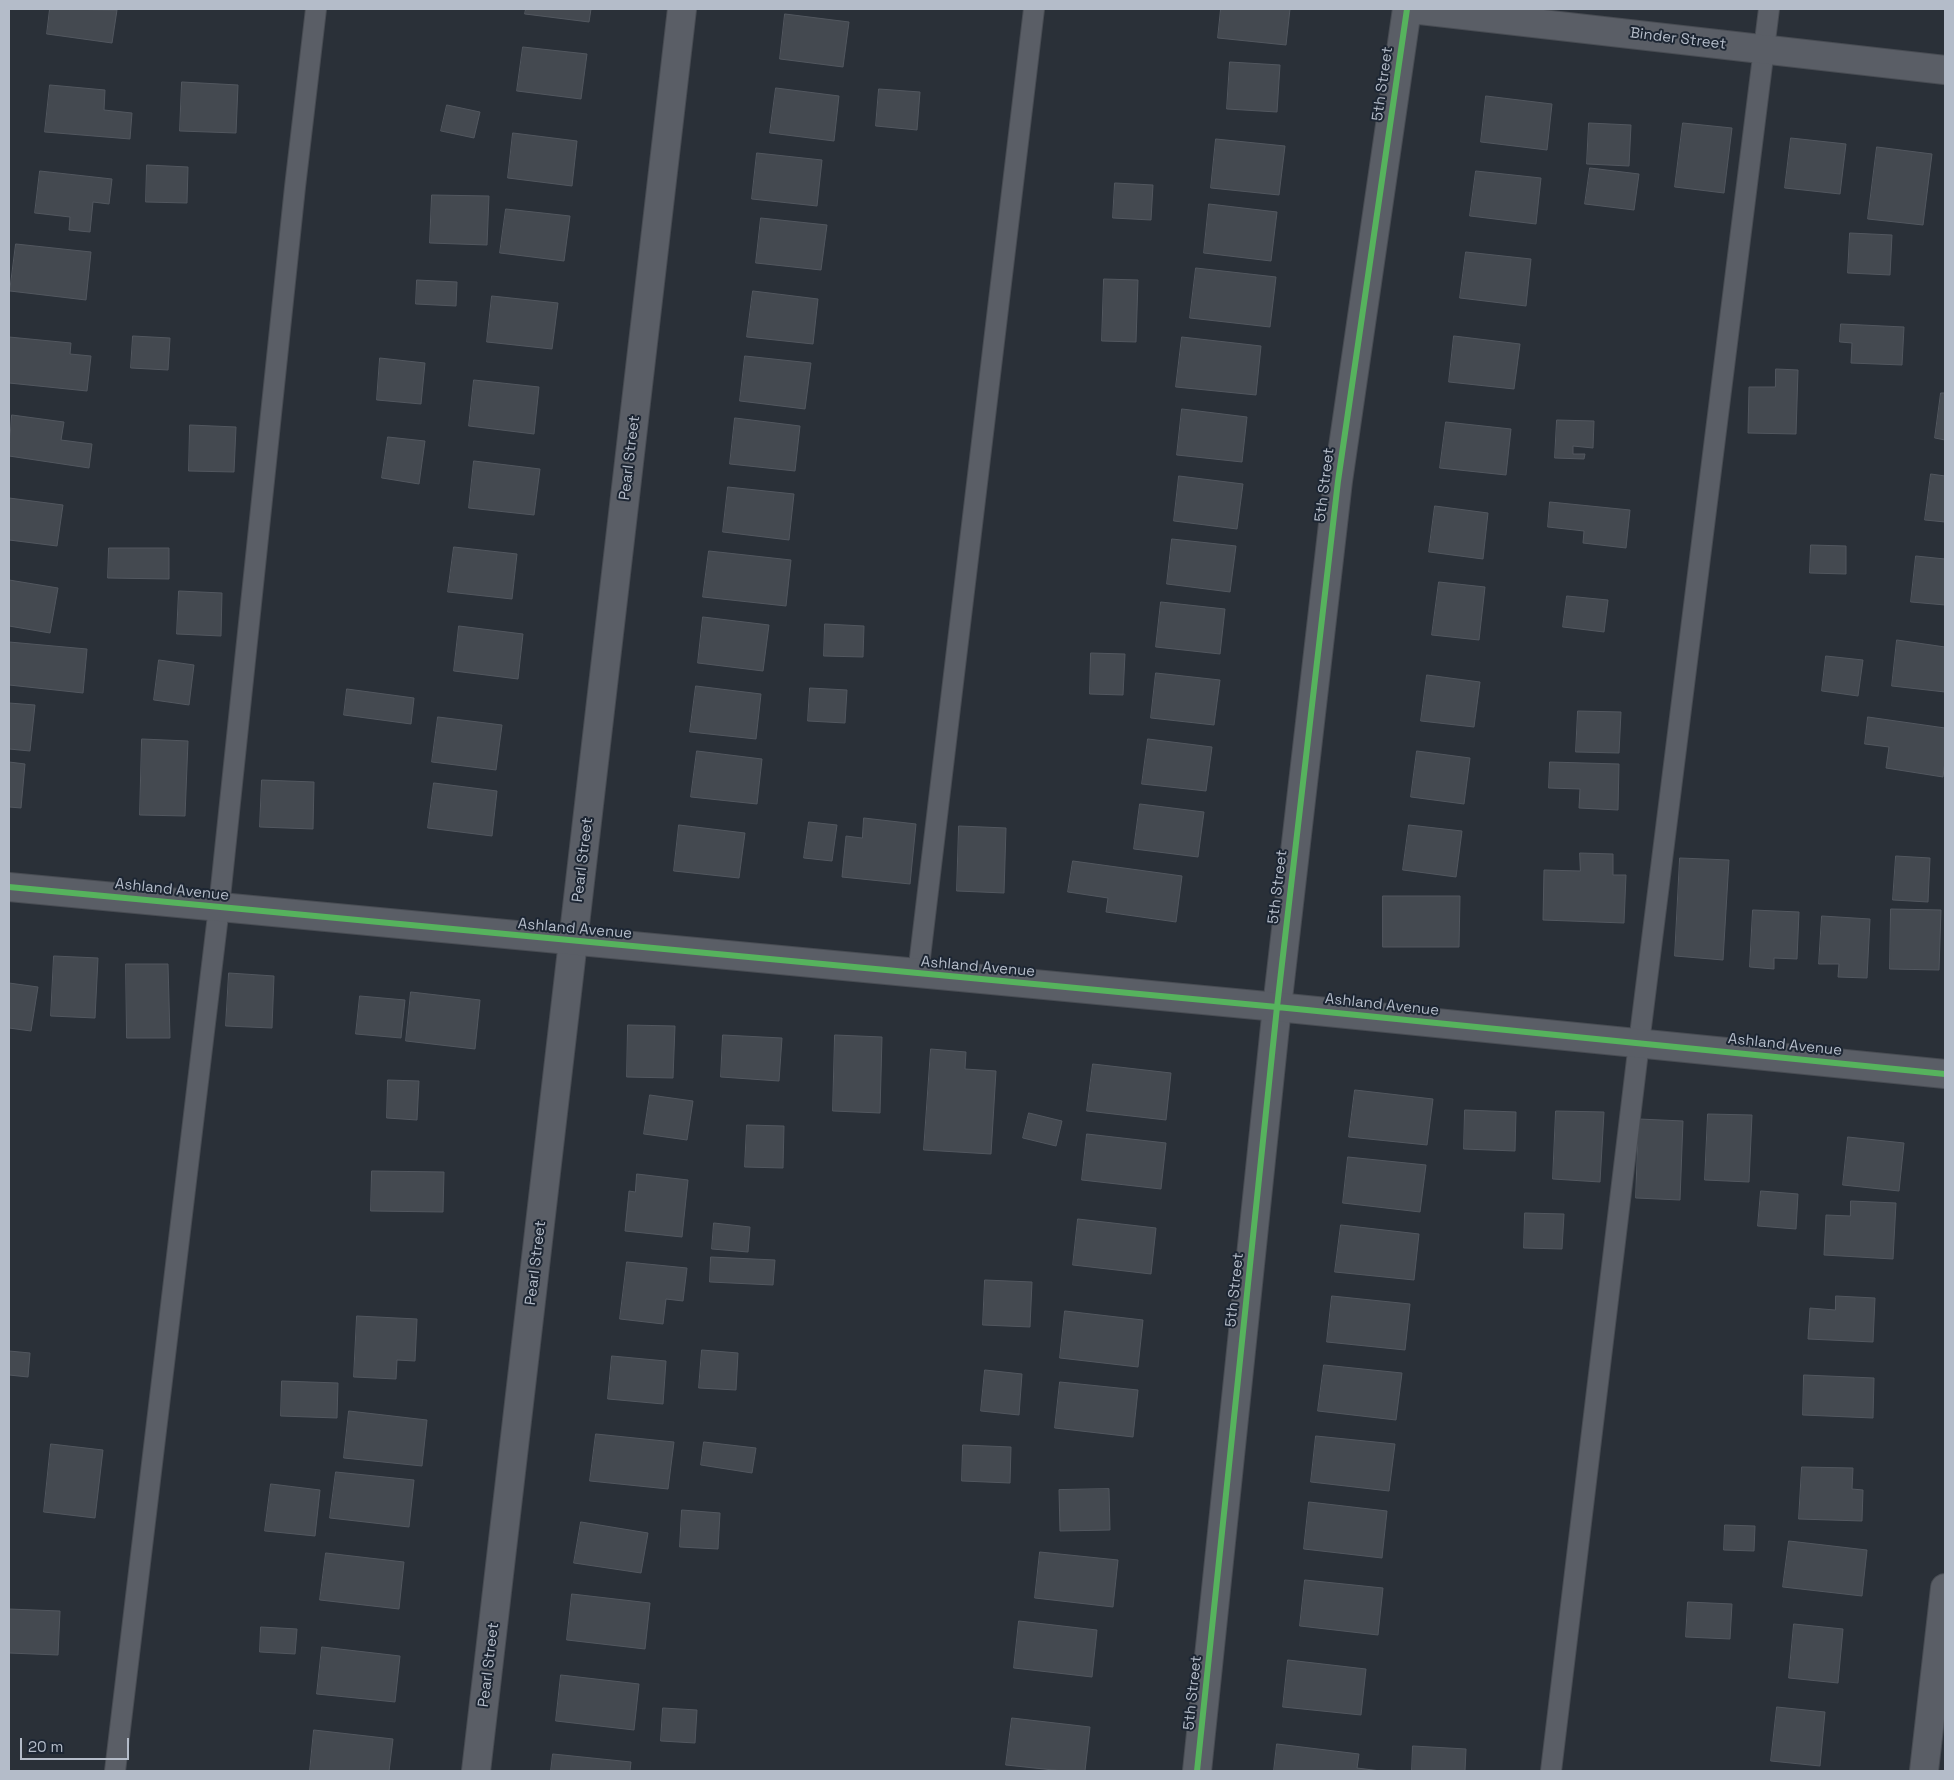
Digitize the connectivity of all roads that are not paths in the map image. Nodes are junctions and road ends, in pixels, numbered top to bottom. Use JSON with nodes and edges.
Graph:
{"nodes":[{"id":1,"x":316,"y":9,"type":"edge"},
{"id":2,"x":682,"y":9,"type":"edge"},
{"id":3,"x":1034,"y":9,"type":"edge"},
{"id":4,"x":1409,"y":9,"type":"edge"},
{"id":5,"x":1769,"y":9,"type":"edge"},
{"id":6,"x":1764,"y":49,"type":"junction"},
{"id":7,"x":1945,"y":70,"type":"edge"},
{"id":8,"x":9,"y":887,"type":"edge"},
{"id":9,"x":219,"y":907,"type":"junction"},
{"id":10,"x":574,"y":942,"type":"junction"},
{"id":11,"x":918,"y":974,"type":"junction"},
{"id":12,"x":1277,"y":1008,"type":"junction"},
{"id":13,"x":1639,"y":1043,"type":"junction"},
{"id":14,"x":1945,"y":1074,"type":"edge"},
{"id":15,"x":1945,"y":1588,"type":"edge"},
{"id":16,"x":115,"y":1771,"type":"edge"},
{"id":17,"x":476,"y":1771,"type":"edge"},
{"id":18,"x":1197,"y":1771,"type":"edge"},
{"id":19,"x":1551,"y":1771,"type":"edge"},
{"id":20,"x":1924,"y":1771,"type":"edge"}],
"edges":[{"from":1,"to":9,"type":"lane"},
{"from":2,"to":10,"type":"street","name":"Pearl Street"},
{"from":3,"to":11,"type":"lane"},
{"from":4,"to":6,"type":"street","name":"Binder Street"},
{"from":4,"to":12,"type":"street","name":"5th Street"},
{"from":5,"to":6,"type":"lane"},
{"from":6,"to":7,"type":"street","name":"Binder Street"},
{"from":6,"to":13,"type":"lane"},
{"from":8,"to":9,"type":"street","name":"Ashland Avenue"},
{"from":9,"to":10,"type":"street","name":"Ashland Avenue"},
{"from":9,"to":16,"type":"lane"},
{"from":10,"to":11,"type":"street","name":"Ashland Avenue"},
{"from":10,"to":17,"type":"street","name":"Pearl Street"},
{"from":11,"to":12,"type":"street","name":"Ashland Avenue"},
{"from":12,"to":13,"type":"street","name":"Ashland Avenue"},
{"from":12,"to":18,"type":"street","name":"5th Street"},
{"from":13,"to":14,"type":"street","name":"Ashland Avenue"},
{"from":13,"to":19,"type":"lane"},
{"from":15,"to":20,"type":"street"}]}
